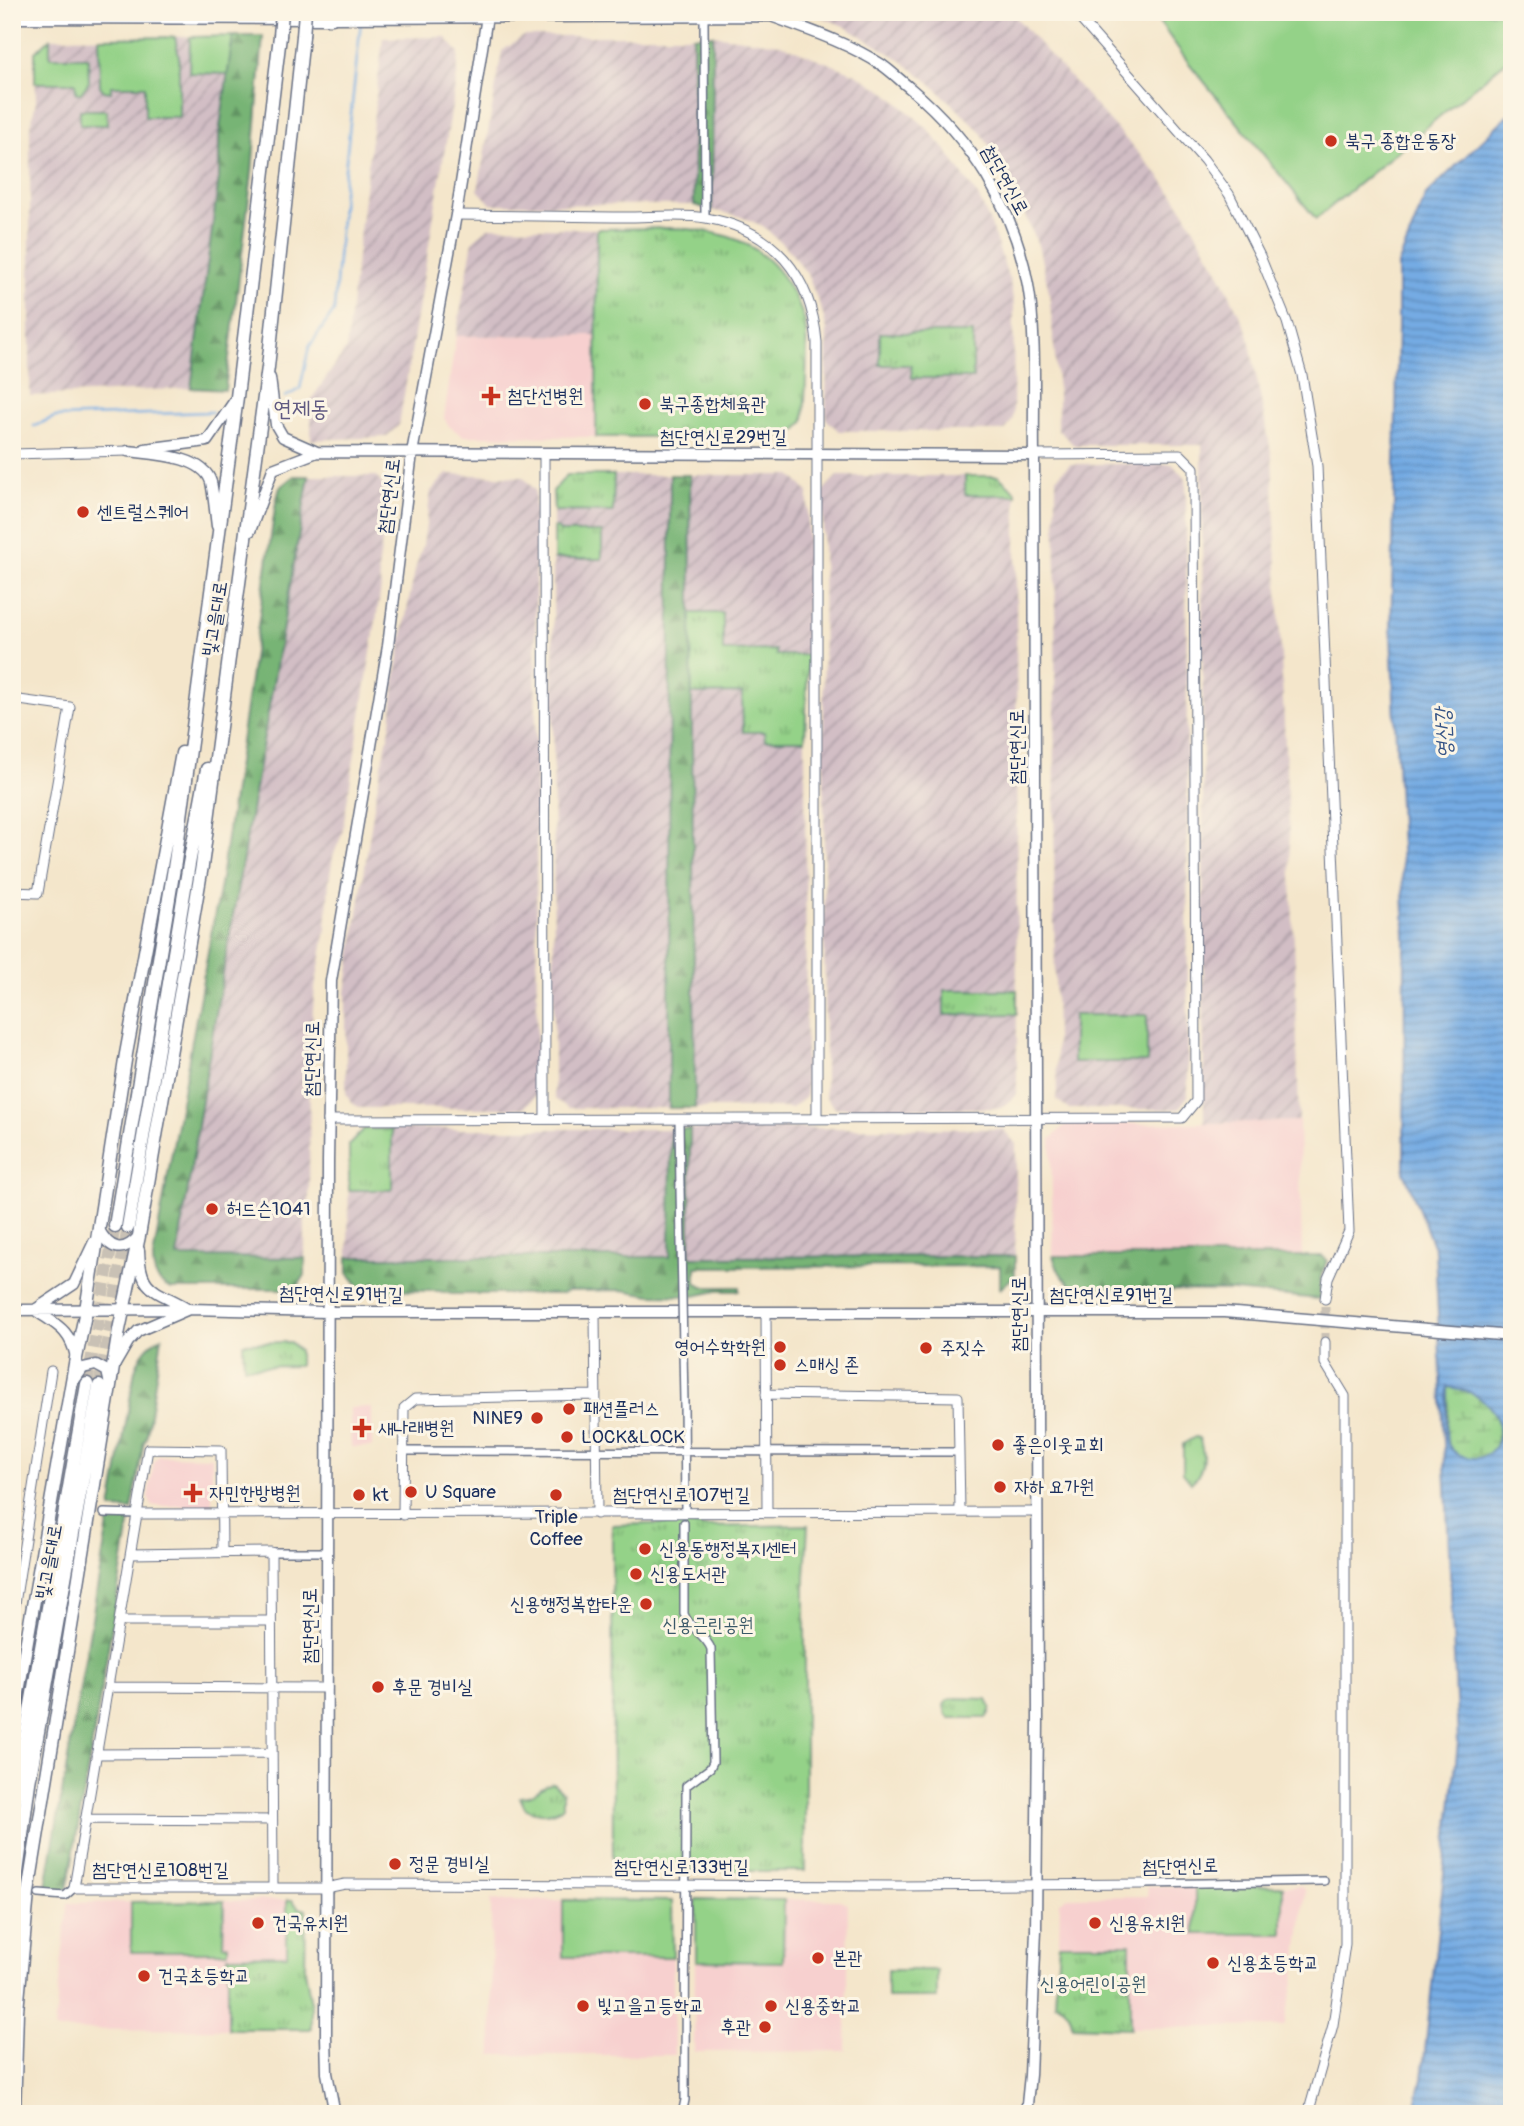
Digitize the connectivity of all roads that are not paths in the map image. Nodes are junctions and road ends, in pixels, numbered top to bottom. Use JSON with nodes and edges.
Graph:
{"nodes":[{"id":1,"x":282,"y":12,"type":"edge"},
{"id":2,"x":305,"y":12,"type":"edge"},
{"id":3,"x":1074,"y":12,"type":"edge"},
{"id":4,"x":487,"y":14,"type":"edge"},
{"id":5,"x":704,"y":16,"type":"junction"},
{"id":6,"x":12,"y":17,"type":"edge"},
{"id":7,"x":332,"y":18,"type":"joint"},
{"id":8,"x":12,"y":174,"type":"edge"},
{"id":9,"x":457,"y":215,"type":"junction"},
{"id":10,"x":705,"y":217,"type":"junction"},
{"id":11,"x":268,"y":367,"type":"junction"},
{"id":12,"x":237,"y":397,"type":"junction"},
{"id":13,"x":12,"y":402,"type":"edge"},
{"id":14,"x":128,"y":450,"type":"junction"},
{"id":15,"x":317,"y":452,"type":"junction"},
{"id":16,"x":412,"y":453,"type":"junction"},
{"id":17,"x":12,"y":454,"type":"edge"},
{"id":18,"x":544,"y":454,"type":"junction"},
{"id":19,"x":816,"y":455,"type":"junction"},
{"id":20,"x":1034,"y":455,"type":"junction"},
{"id":21,"x":219,"y":542,"type":"junction"},
{"id":22,"x":245,"y":544,"type":"junction"},
{"id":23,"x":204,"y":646,"type":"junction"},
{"id":24,"x":230,"y":650,"type":"junction"},
{"id":25,"x":12,"y":699,"type":"edge"},
{"id":26,"x":12,"y":892,"type":"edge"},
{"id":27,"x":1035,"y":1117,"type":"junction"},
{"id":28,"x":817,"y":1118,"type":"junction"},
{"id":29,"x":545,"y":1119,"type":"junction"},
{"id":30,"x":679,"y":1119,"type":"junction"},
{"id":31,"x":328,"y":1120,"type":"junction"},
{"id":32,"x":99,"y":1230,"type":"junction"},
{"id":33,"x":139,"y":1236,"type":"junction"},
{"id":34,"x":1325,"y":1299,"type":"tunnel mouth"},
{"id":35,"x":189,"y":1309,"type":"junction"},
{"id":36,"x":12,"y":1310,"type":"edge"},
{"id":37,"x":34,"y":1310,"type":"junction"},
{"id":38,"x":86,"y":1310,"type":"junction"},
{"id":39,"x":123,"y":1310,"type":"junction"},
{"id":40,"x":327,"y":1312,"type":"junction"},
{"id":41,"x":1036,"y":1312,"type":"junction"},
{"id":42,"x":595,"y":1313,"type":"junction"},
{"id":43,"x":765,"y":1313,"type":"junction"},
{"id":44,"x":1512,"y":1336,"type":"edge"},
{"id":45,"x":1325,"y":1342,"type":"tunnel mouth"},
{"id":46,"x":76,"y":1358,"type":"junction"},
{"id":47,"x":114,"y":1366,"type":"junction"},
{"id":48,"x":51,"y":1371,"type":"dead end"},
{"id":49,"x":72,"y":1384,"type":"junction"},
{"id":50,"x":99,"y":1386,"type":"junction"},
{"id":51,"x":766,"y":1394,"type":"junction"},
{"id":52,"x":595,"y":1395,"type":"junction"},
{"id":53,"x":402,"y":1451,"type":"junction"},
{"id":54,"x":596,"y":1451,"type":"junction"},
{"id":55,"x":685,"y":1452,"type":"junction"},
{"id":56,"x":766,"y":1452,"type":"junction"},
{"id":57,"x":959,"y":1452,"type":"junction"},
{"id":58,"x":960,"y":1511,"type":"junction"},
{"id":59,"x":1037,"y":1511,"type":"junction"},
{"id":60,"x":222,"y":1512,"type":"junction"},
{"id":61,"x":104,"y":1513,"type":"dead end"},
{"id":62,"x":767,"y":1513,"type":"junction"},
{"id":63,"x":137,"y":1514,"type":"junction"},
{"id":64,"x":327,"y":1514,"type":"junction"},
{"id":65,"x":597,"y":1514,"type":"junction"},
{"id":66,"x":402,"y":1515,"type":"junction"},
{"id":67,"x":684,"y":1518,"type":"junction"},
{"id":68,"x":271,"y":1552,"type":"junction"},
{"id":69,"x":327,"y":1552,"type":"junction"},
{"id":70,"x":222,"y":1553,"type":"junction"},
{"id":71,"x":131,"y":1554,"type":"junction"},
{"id":72,"x":16,"y":1582,"type":"edge"},
{"id":73,"x":120,"y":1621,"type":"junction"},
{"id":74,"x":271,"y":1621,"type":"junction"},
{"id":75,"x":12,"y":1623,"type":"edge"},
{"id":76,"x":109,"y":1687,"type":"junction"},
{"id":77,"x":271,"y":1687,"type":"junction"},
{"id":78,"x":327,"y":1688,"type":"junction"},
{"id":79,"x":12,"y":1727,"type":"edge"},
{"id":80,"x":272,"y":1753,"type":"junction"},
{"id":81,"x":96,"y":1754,"type":"junction"},
{"id":82,"x":12,"y":1814,"type":"edge"},
{"id":83,"x":85,"y":1819,"type":"junction"},
{"id":84,"x":272,"y":1820,"type":"junction"},
{"id":85,"x":1324,"y":1881,"type":"dead end"},
{"id":86,"x":1144,"y":1884,"type":"joint"},
{"id":87,"x":685,"y":1885,"type":"junction"},
{"id":88,"x":1037,"y":1885,"type":"junction"},
{"id":89,"x":273,"y":1887,"type":"junction"},
{"id":90,"x":74,"y":1888,"type":"junction"},
{"id":91,"x":326,"y":1888,"type":"junction"},
{"id":92,"x":40,"y":1894,"type":"dead end"},
{"id":93,"x":12,"y":1910,"type":"edge"},
{"id":94,"x":14,"y":2114,"type":"edge"},
{"id":95,"x":335,"y":2114,"type":"edge"},
{"id":96,"x":682,"y":2114,"type":"edge"},
{"id":97,"x":1026,"y":2114,"type":"edge"},
{"id":98,"x":1308,"y":2114,"type":"edge"}],
"edges":[{"from":1,"to":12,"type":"main road","name":"빛고을대로","bridge":true},
{"from":2,"to":11,"type":"main road","name":"빛고을대로","bridge":true},
{"from":3,"to":34,"type":"street"},
{"from":4,"to":5,"type":"street","name":"첨단연신로"},
{"from":4,"to":7,"type":"street","name":"첨단연신로"},
{"from":4,"to":9,"type":"street","name":"첨단연신로"},
{"from":5,"to":10,"type":"street"},
{"from":5,"to":20,"type":"street","name":"첨단연신로"},
{"from":6,"to":7,"type":"main road"},
{"from":8,"to":13,"type":"street"},
{"from":9,"to":10,"type":"street"},
{"from":9,"to":16,"type":"street","name":"첨단연신로"},
{"from":10,"to":19,"type":"street"},
{"from":11,"to":15,"type":"street"},
{"from":11,"to":22,"type":"main road","name":"빛고을대로"},
{"from":12,"to":14,"type":"street"},
{"from":12,"to":21,"type":"main road","name":"빛고을대로"},
{"from":14,"to":17,"type":"street"},
{"from":14,"to":21,"type":"street"},
{"from":15,"to":16,"type":"street","name":"첨단연신로29번길"},
{"from":15,"to":22,"type":"street"},
{"from":16,"to":18,"type":"street","name":"첨단연신로29번길"},
{"from":16,"to":31,"type":"street","name":"첨단연신로"},
{"from":18,"to":19,"type":"street","name":"첨단연신로29번길"},
{"from":18,"to":29,"type":"street"},
{"from":19,"to":20,"type":"street","name":"첨단연신로29번길"},
{"from":19,"to":28,"type":"street"},
{"from":20,"to":27,"type":"street","name":"첨단연신로"},
{"from":20,"to":27,"type":"street"},
{"from":21,"to":23,"type":"main road","name":"빛고을대로"},
{"from":22,"to":24,"type":"main road","name":"빛고을대로"},
{"from":23,"to":24,"type":"main road","name":"빛고을대로"},
{"from":23,"to":32,"type":"main road"},
{"from":24,"to":33,"type":"main road"},
{"from":25,"to":26,"type":"street"},
{"from":27,"to":28,"type":"street"},
{"from":27,"to":41,"type":"street","name":"첨단연신로"},
{"from":28,"to":30,"type":"street"},
{"from":29,"to":30,"type":"street"},
{"from":29,"to":31,"type":"street"},
{"from":30,"to":55,"type":"street","bridge":true},
{"from":31,"to":40,"type":"street","name":"첨단연신로"},
{"from":32,"to":33,"type":"street"},
{"from":32,"to":37,"type":"street"},
{"from":32,"to":38,"type":"main road"},
{"from":33,"to":35,"type":"street"},
{"from":33,"to":39,"type":"main road"},
{"from":35,"to":39,"type":"street","name":"첨단연신로91번길"},
{"from":35,"to":40,"type":"street","name":"첨단연신로91번길"},
{"from":35,"to":47,"type":"street"},
{"from":36,"to":37,"type":"street","name":"첨단연신로91번길"},
{"from":37,"to":38,"type":"street","name":"첨단연신로91번길"},
{"from":37,"to":46,"type":"street"},
{"from":38,"to":39,"type":"street","name":"첨단연신로91번길"},
{"from":38,"to":46,"type":"main road"},
{"from":39,"to":47,"type":"main road"},
{"from":40,"to":42,"type":"street","name":"첨단연신로91번길"},
{"from":40,"to":64,"type":"street","name":"첨단연신로"},
{"from":41,"to":43,"type":"street","name":"첨단연신로91번길"},
{"from":41,"to":44,"type":"street","name":"첨단연신로91번길"},
{"from":41,"to":59,"type":"street","name":"첨단연신로"},
{"from":42,"to":43,"type":"street","name":"첨단연신로91번길"},
{"from":42,"to":52,"type":"street"},
{"from":43,"to":51,"type":"street"},
{"from":45,"to":98,"type":"street"},
{"from":46,"to":49,"type":"main road"},
{"from":47,"to":50,"type":"main road"},
{"from":48,"to":72,"type":"street"},
{"from":49,"to":50,"type":"street"},
{"from":49,"to":79,"type":"main road"},
{"from":50,"to":82,"type":"main road","name":"빛고을대로"},
{"from":50,"to":93,"type":"main road","name":"빛고을대로"},
{"from":50,"to":94,"type":"main road"},
{"from":51,"to":56,"type":"street"},
{"from":51,"to":57,"type":"street"},
{"from":52,"to":53,"type":"street"},
{"from":52,"to":54,"type":"street"},
{"from":53,"to":54,"type":"street"},
{"from":53,"to":66,"type":"street"},
{"from":54,"to":55,"type":"street"},
{"from":54,"to":65,"type":"street"},
{"from":55,"to":56,"type":"street"},
{"from":55,"to":67,"type":"street"},
{"from":56,"to":57,"type":"street"},
{"from":56,"to":62,"type":"street"},
{"from":57,"to":58,"type":"street"},
{"from":58,"to":59,"type":"street","name":"첨단연신로107번길"},
{"from":58,"to":62,"type":"street","name":"첨단연신로107번길"},
{"from":59,"to":88,"type":"street","name":"첨단연신로"},
{"from":60,"to":63,"type":"street"},
{"from":60,"to":63,"type":"street","name":"첨단연신로108번길"},
{"from":60,"to":64,"type":"street"},
{"from":60,"to":70,"type":"street","name":"첨단연신로108번길"},
{"from":61,"to":63,"type":"street"},
{"from":62,"to":67,"type":"street","name":"첨단연신로107번길"},
{"from":63,"to":71,"type":"street","name":"첨단연신로108번길"},
{"from":64,"to":66,"type":"street","name":"첨단연신로107번길"},
{"from":64,"to":69,"type":"street","name":"첨단연신로"},
{"from":65,"to":66,"type":"street","name":"첨단연신로107번길"},
{"from":65,"to":67,"type":"street","name":"첨단연신로107번길"},
{"from":67,"to":87,"type":"street"},
{"from":68,"to":69,"type":"street"},
{"from":68,"to":70,"type":"street"},
{"from":68,"to":74,"type":"street"},
{"from":69,"to":78,"type":"street","name":"첨단연신로"},
{"from":70,"to":71,"type":"street"},
{"from":71,"to":73,"type":"street","name":"첨단연신로108번길"},
{"from":72,"to":75,"type":"street"},
{"from":73,"to":74,"type":"street"},
{"from":73,"to":76,"type":"street","name":"첨단연신로108번길"},
{"from":74,"to":77,"type":"street"},
{"from":76,"to":77,"type":"street"},
{"from":76,"to":81,"type":"street","name":"첨단연신로108번길"},
{"from":77,"to":78,"type":"street"},
{"from":77,"to":80,"type":"street"},
{"from":78,"to":91,"type":"street","name":"첨단연신로"},
{"from":80,"to":81,"type":"street"},
{"from":80,"to":84,"type":"street"},
{"from":81,"to":83,"type":"street","name":"첨단연신로108번길"},
{"from":83,"to":84,"type":"street"},
{"from":83,"to":90,"type":"street","name":"첨단연신로108번길"},
{"from":84,"to":89,"type":"street"},
{"from":85,"to":86,"type":"street","name":"첨단연신로"},
{"from":86,"to":88,"type":"street","name":"첨단연신로"},
{"from":87,"to":88,"type":"street","name":"첨단연신로133번길"},
{"from":87,"to":91,"type":"street","name":"첨단연신로133번길"},
{"from":87,"to":96,"type":"street"},
{"from":88,"to":97,"type":"street","name":"첨단연신로"},
{"from":89,"to":90,"type":"street","name":"첨단연신로108번길"},
{"from":89,"to":91,"type":"street","name":"첨단연신로108번길"},
{"from":90,"to":92,"type":"street"},
{"from":91,"to":95,"type":"street","name":"첨단연신로"}]}
